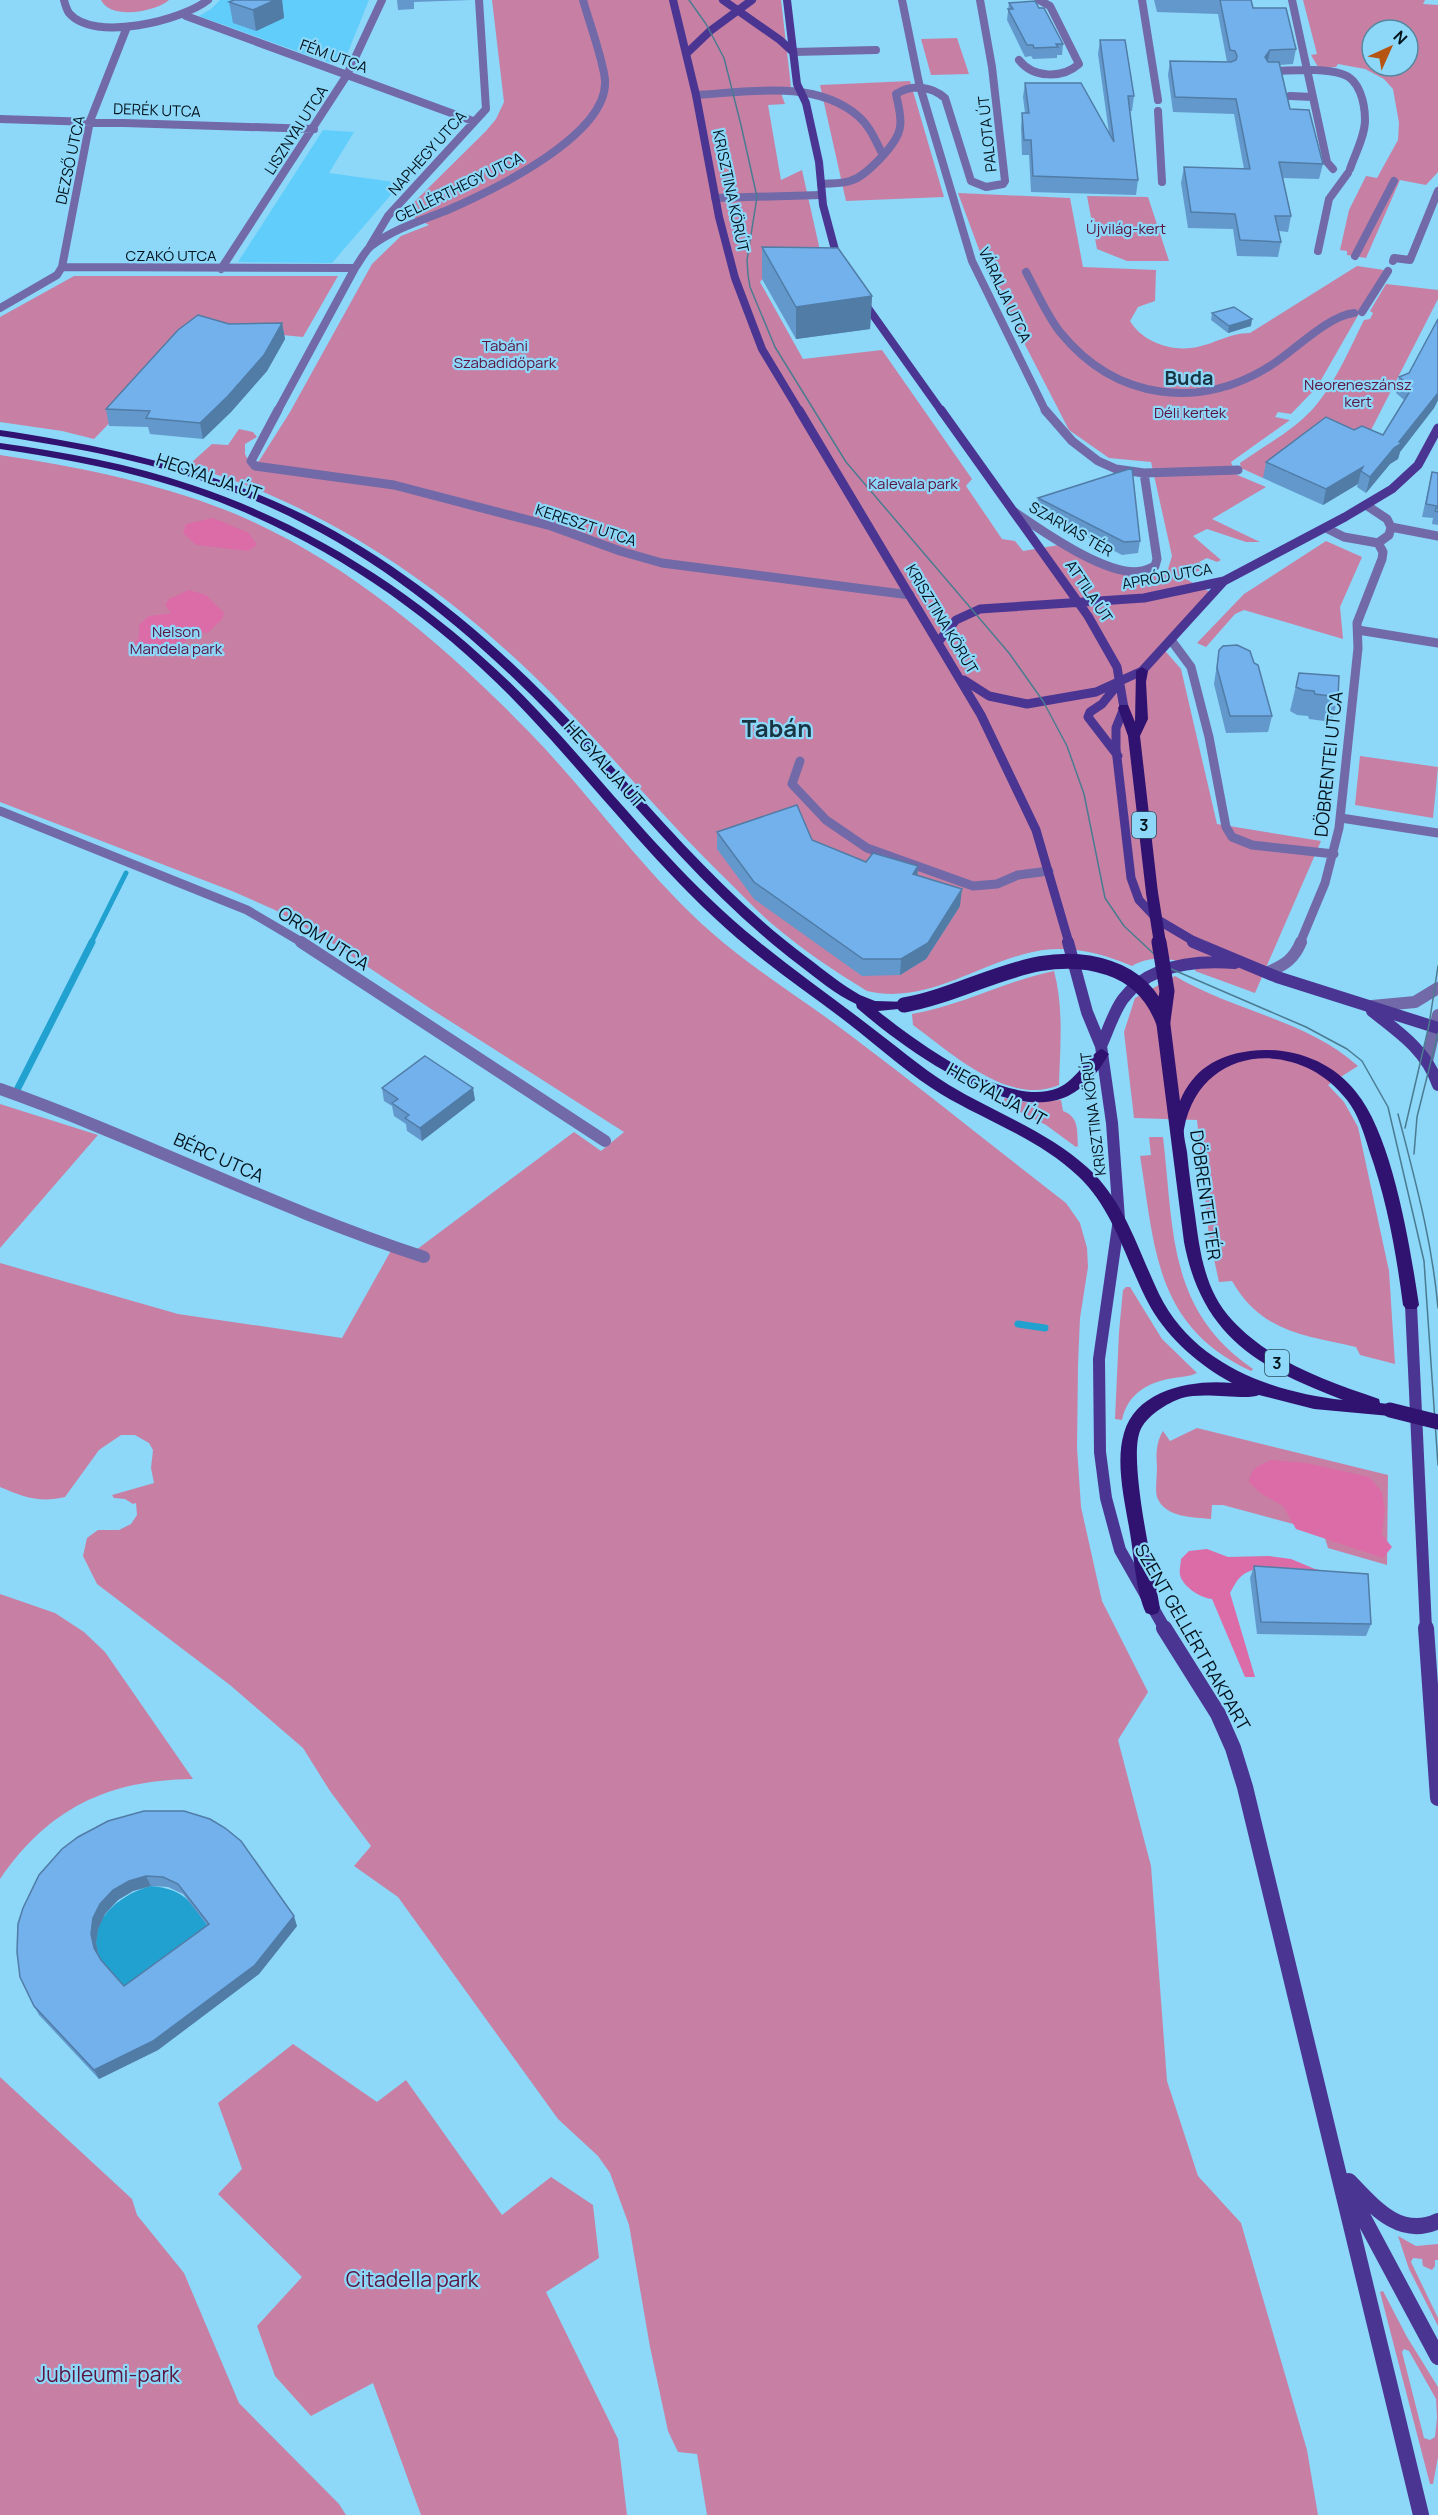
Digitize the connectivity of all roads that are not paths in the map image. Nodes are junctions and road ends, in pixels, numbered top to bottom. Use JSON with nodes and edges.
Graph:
{"nodes":[{"id":1,"x":64,"y":0,"type":"edge"},
{"id":2,"x":208,"y":0,"type":"edge"},
{"id":3,"x":382,"y":0,"type":"edge"},
{"id":4,"x":479,"y":0,"type":"edge"},
{"id":5,"x":583,"y":0,"type":"edge"},
{"id":6,"x":673,"y":0,"type":"edge"},
{"id":7,"x":723,"y":0,"type":"edge"},
{"id":8,"x":752,"y":0,"type":"edge"},
{"id":9,"x":787,"y":0,"type":"edge"},
{"id":10,"x":902,"y":0,"type":"edge"},
{"id":11,"x":980,"y":0,"type":"edge"},
{"id":12,"x":1039,"y":0,"type":"edge"},
{"id":13,"x":1142,"y":0,"type":"edge"},
{"id":14,"x":1292,"y":0,"type":"edge"},
{"id":15,"x":738,"y":11,"type":"junction"},
{"id":16,"x":186,"y":16,"type":"junction"},
{"id":17,"x":127,"y":27,"type":"junction"},
{"id":18,"x":876,"y":50,"type":"dead end"},
{"id":19,"x":793,"y":52,"type":"junction"},
{"id":20,"x":687,"y":53,"type":"junction"},
{"id":21,"x":1019,"y":60,"type":"dead end"},
{"id":22,"x":1153,"y":69,"type":"junction"},
{"id":23,"x":1164,"y":69,"type":"dead end"},
{"id":24,"x":1268,"y":71,"type":"edge"},
{"id":25,"x":1307,"y":72,"type":"junction"},
{"id":26,"x":347,"y":75,"type":"junction"},
{"id":27,"x":921,"y":88,"type":"junction"},
{"id":28,"x":801,"y":91,"type":"junction"},
{"id":29,"x":696,"y":95,"type":"junction"},
{"id":30,"x":1290,"y":96,"type":"edge"},
{"id":31,"x":1312,"y":97,"type":"junction"},
{"id":32,"x":1158,"y":100,"type":"dead end"},
{"id":33,"x":1158,"y":111,"type":"dead end"},
{"id":34,"x":0,"y":119,"type":"edge"},
{"id":35,"x":90,"y":121,"type":"junction"},
{"id":36,"x":473,"y":121,"type":"junction"},
{"id":37,"x":314,"y":129,"type":"junction"},
{"id":38,"x":873,"y":135,"type":"junction"},
{"id":39,"x":893,"y":142,"type":"junction"},
{"id":40,"x":883,"y":155,"type":"junction"},
{"id":41,"x":1343,"y":170,"type":"junction"},
{"id":42,"x":1394,"y":181,"type":"dead end"},
{"id":43,"x":1162,"y":182,"type":"dead end"},
{"id":44,"x":821,"y":184,"type":"junction"},
{"id":45,"x":1438,"y":190,"type":"edge"},
{"id":46,"x":821,"y":195,"type":"junction"},
{"id":47,"x":715,"y":198,"type":"junction"},
{"id":48,"x":370,"y":247,"type":"junction"},
{"id":49,"x":1318,"y":251,"type":"dead end"},
{"id":50,"x":1355,"y":256,"type":"dead end"},
{"id":51,"x":1393,"y":261,"type":"dead end"},
{"id":52,"x":62,"y":267,"type":"junction"},
{"id":53,"x":221,"y":268,"type":"junction"},
{"id":54,"x":355,"y":268,"type":"junction"},
{"id":55,"x":842,"y":269,"type":"edge"},
{"id":56,"x":1388,"y":271,"type":"dead end"},
{"id":57,"x":1026,"y":272,"type":"dead end"},
{"id":58,"x":858,"y":295,"type":"edge"},
{"id":59,"x":0,"y":308,"type":"edge"},
{"id":60,"x":1438,"y":428,"type":"edge"},
{"id":61,"x":0,"y":433,"type":"edge"},
{"id":62,"x":0,"y":446,"type":"edge"},
{"id":63,"x":1238,"y":470,"type":"dead end"},
{"id":64,"x":1144,"y":473,"type":"junction"},
{"id":65,"x":1366,"y":505,"type":"junction"},
{"id":66,"x":1013,"y":511,"type":"junction"},
{"id":67,"x":1391,"y":527,"type":"junction"},
{"id":68,"x":1326,"y":528,"type":"junction"},
{"id":69,"x":1438,"y":536,"type":"edge"},
{"id":70,"x":1378,"y":543,"type":"junction"},
{"id":71,"x":1224,"y":581,"type":"junction"},
{"id":72,"x":910,"y":594,"type":"junction"},
{"id":73,"x":1080,"y":603,"type":"junction"},
{"id":74,"x":1358,"y":630,"type":"junction"},
{"id":75,"x":1171,"y":640,"type":"junction"},
{"id":76,"x":939,"y":641,"type":"junction"},
{"id":77,"x":1438,"y":643,"type":"edge"},
{"id":78,"x":1142,"y":671,"type":"junction"},
{"id":79,"x":960,"y":677,"type":"junction"},
{"id":80,"x":1120,"y":682,"type":"junction"},
{"id":81,"x":1124,"y":708,"type":"junction"},
{"id":82,"x":1134,"y":736,"type":"junction"},
{"id":83,"x":1118,"y":756,"type":"junction"},
{"id":84,"x":800,"y":761,"type":"dead end"},
{"id":85,"x":0,"y":811,"type":"edge"},
{"id":86,"x":1341,"y":818,"type":"junction"},
{"id":87,"x":1438,"y":833,"type":"edge"},
{"id":88,"x":1334,"y":854,"type":"junction"},
{"id":89,"x":1050,"y":871,"type":"junction"},
{"id":90,"x":1245,"y":963,"type":"junction"},
{"id":91,"x":1268,"y":972,"type":"junction"},
{"id":92,"x":1438,"y":988,"type":"edge"},
{"id":93,"x":852,"y":996,"type":"junction"},
{"id":94,"x":1366,"y":1006,"type":"junction"},
{"id":95,"x":1438,"y":1015,"type":"edge"},
{"id":96,"x":1163,"y":1021,"type":"junction"},
{"id":97,"x":1437,"y":1028,"type":"edge"},
{"id":98,"x":1101,"y":1049,"type":"junction"},
{"id":99,"x":1427,"y":1061,"type":"junction"},
{"id":100,"x":1438,"y":1085,"type":"edge"},
{"id":101,"x":0,"y":1089,"type":"edge"},
{"id":102,"x":1178,"y":1130,"type":"junction"},
{"id":103,"x":605,"y":1141,"type":"dead end"},
{"id":104,"x":1119,"y":1219,"type":"junction"},
{"id":105,"x":424,"y":1257,"type":"dead end"},
{"id":106,"x":1411,"y":1305,"type":"joint"},
{"id":107,"x":1268,"y":1392,"type":"junction"},
{"id":108,"x":1390,"y":1410,"type":"junction"},
{"id":109,"x":1438,"y":1422,"type":"edge"},
{"id":110,"x":1152,"y":1608,"type":"junction"},
{"id":111,"x":1438,"y":1798,"type":"edge"},
{"id":112,"x":1340,"y":2172,"type":"junction"},
{"id":113,"x":1438,"y":2221,"type":"edge"},
{"id":114,"x":1438,"y":2357,"type":"edge"},
{"id":115,"x":1421,"y":2515,"type":"edge"}],
"edges":[{"from":1,"to":17,"type":"street"},
{"from":2,"to":16,"type":"street"},
{"from":3,"to":26,"type":"street","name":"LISZNYAI UTCA"},
{"from":4,"to":36,"type":"street","name":"NAPHEGY UTCA"},
{"from":5,"to":48,"type":"street","name":"GELLÉRTHEGY UTCA"},
{"from":6,"to":20,"type":"main road","name":"KRISZTINA KÖRÚT"},
{"from":7,"to":15,"type":"main road"},
{"from":8,"to":15,"type":"main road"},
{"from":9,"to":19,"type":"main road"},
{"from":10,"to":27,"type":"street","name":"VÁRALJA UTCA"},
{"from":11,"to":27,"type":"street","name":"PALOTA ÚT"},
{"from":12,"to":21,"type":"street"},
{"from":13,"to":22,"type":"street"},
{"from":14,"to":25,"type":"street"},
{"from":15,"to":19,"type":"main road"},
{"from":15,"to":20,"type":"main road"},
{"from":16,"to":17,"type":"street"},
{"from":16,"to":26,"type":"street","name":"FÉM UTCA"},
{"from":17,"to":35,"type":"street","name":"DEZSŐ UTCA"},
{"from":18,"to":19,"type":"street"},
{"from":19,"to":28,"type":"main road"},
{"from":20,"to":29,"type":"main road","name":"KRISZTINA KÖRÚT"},
{"from":22,"to":23,"type":"street"},
{"from":22,"to":32,"type":"street"},
{"from":24,"to":25,"type":"street"},
{"from":25,"to":31,"type":"street"},
{"from":25,"to":41,"type":"street"},
{"from":26,"to":36,"type":"street","name":"FÉM UTCA"},
{"from":26,"to":37,"type":"street","name":"LISZNYAI UTCA"},
{"from":27,"to":39,"type":"street"},
{"from":27,"to":64,"type":"street","name":"VÁRALJA UTCA"},
{"from":28,"to":29,"type":"street"},
{"from":28,"to":38,"type":"street"},
{"from":28,"to":44,"type":"main road"},
{"from":29,"to":47,"type":"main road","name":"KRISZTINA KÖRÚT"},
{"from":30,"to":31,"type":"street"},
{"from":31,"to":41,"type":"street"},
{"from":33,"to":43,"type":"street"},
{"from":34,"to":35,"type":"street","name":"DERÉK UTCA"},
{"from":35,"to":37,"type":"street","name":"DERÉK UTCA"},
{"from":35,"to":52,"type":"street","name":"DEZSŐ UTCA"},
{"from":36,"to":48,"type":"street","name":"NAPHEGY UTCA"},
{"from":37,"to":53,"type":"street","name":"LISZNYAI UTCA"},
{"from":38,"to":39,"type":"street"},
{"from":38,"to":40,"type":"street"},
{"from":39,"to":40,"type":"street"},
{"from":40,"to":44,"type":"street"},
{"from":41,"to":49,"type":"street"},
{"from":42,"to":50,"type":"street"},
{"from":44,"to":46,"type":"main road"},
{"from":45,"to":51,"type":"street"},
{"from":46,"to":47,"type":"street"},
{"from":46,"to":55,"type":"main road"},
{"from":47,"to":72,"type":"main road","name":"KRISZTINA KÖRÚT"},
{"from":48,"to":54,"type":"street","name":"GELLÉRTHEGY UTCA"},
{"from":52,"to":53,"type":"street","name":"CZAKÓ UTCA"},
{"from":52,"to":59,"type":"street"},
{"from":53,"to":54,"type":"street","name":"CZAKÓ UTCA"},
{"from":54,"to":72,"type":"street","name":"KERESZT UTCA"},
{"from":56,"to":57,"type":"street"},
{"from":58,"to":66,"type":"main road","name":"ATTILA ÚT"},
{"from":60,"to":65,"type":"main road","name":"APRÓD UTCA"},
{"from":61,"to":93,"type":"main road","name":"HEGYALJA ÚT"},
{"from":62,"to":104,"type":"main road","name":"HEGYALJA ÚT"},
{"from":63,"to":64,"type":"street","name":"VÁRALJA UTCA"},
{"from":64,"to":66,"type":"street","name":"SZARVAS TÉR"},
{"from":65,"to":67,"type":"street"},
{"from":65,"to":68,"type":"main road","name":"APRÓD UTCA"},
{"from":66,"to":73,"type":"main road","name":"ATTILA ÚT"},
{"from":67,"to":69,"type":"street"},
{"from":67,"to":70,"type":"street"},
{"from":68,"to":70,"type":"street"},
{"from":68,"to":71,"type":"main road","name":"APRÓD UTCA"},
{"from":70,"to":74,"type":"street","name":"DÖBRENTEI UTCA"},
{"from":71,"to":73,"type":"main road","name":"APRÓD UTCA"},
{"from":71,"to":75,"type":"main road","name":"APRÓD UTCA"},
{"from":72,"to":76,"type":"main road","name":"KRISZTINA KÖRÚT"},
{"from":73,"to":76,"type":"main road","name":"APRÓD UTCA"},
{"from":73,"to":80,"type":"main road","name":"ATTILA ÚT"},
{"from":74,"to":77,"type":"street"},
{"from":74,"to":86,"type":"street","name":"DÖBRENTEI UTCA"},
{"from":75,"to":78,"type":"main road","name":"APRÓD UTCA"},
{"from":75,"to":88,"type":"street"},
{"from":76,"to":79,"type":"main road","name":"KRISZTINA KÖRÚT","number":"3"},
{"from":78,"to":80,"type":"main road","name":"APRÓD UTCA"},
{"from":78,"to":82,"type":"main road","number":"3"},
{"from":79,"to":80,"type":"main road","name":"APRÓD UTCA"},
{"from":79,"to":89,"type":"main road","name":"KRISZTINA KÖRÚT","number":"3"},
{"from":80,"to":81,"type":"main road","name":"ATTILA ÚT"},
{"from":80,"to":83,"type":"main road"},
{"from":81,"to":82,"type":"main road"},
{"from":81,"to":83,"type":"main road","name":"ATTILA ÚT"},
{"from":82,"to":96,"type":"main road","number":"3","bridge":true},
{"from":83,"to":90,"type":"main road","name":"ATTILA ÚT"},
{"from":84,"to":89,"type":"street"},
{"from":85,"to":103,"type":"street","name":"OROM UTCA"},
{"from":86,"to":87,"type":"street"},
{"from":86,"to":88,"type":"street","name":"DÖBRENTEI UTCA"},
{"from":88,"to":91,"type":"street","name":"DÖBRENTEI UTCA"},
{"from":89,"to":98,"type":"main road","name":"KRISZTINA KÖRÚT","number":"3"},
{"from":90,"to":91,"type":"main road","name":"ATTILA ÚT"},
{"from":90,"to":98,"type":"main road"},
{"from":91,"to":94,"type":"main road","name":"ATTILA ÚT"},
{"from":92,"to":94,"type":"street"},
{"from":93,"to":96,"type":"main road","bridge":true},
{"from":93,"to":98,"type":"main road"},
{"from":94,"to":97,"type":"main road"},
{"from":94,"to":99,"type":"main road"},
{"from":95,"to":97,"type":"street"},
{"from":96,"to":102,"type":"main road","name":"DÖBRENTEI TÉR","number":"3"},
{"from":97,"to":99,"type":"street"},
{"from":98,"to":104,"type":"main road","name":"KRISZTINA KÖRÚT","number":"3"},
{"from":99,"to":100,"type":"main road"},
{"from":101,"to":105,"type":"street","name":"BÉRC UTCA"},
{"from":102,"to":106,"type":"main road"},
{"from":102,"to":108,"type":"main road","name":"DÖBRENTEI TÉR","number":"3"},
{"from":104,"to":107,"type":"main road","number":"3"},
{"from":104,"to":110,"type":"main road","name":"SZENT GELLÉRT RAKPART"},
{"from":106,"to":111,"type":"main road"},
{"from":107,"to":108,"type":"main road","number":"3"},
{"from":107,"to":110,"type":"main road"},
{"from":108,"to":109,"type":"main road","number":"3","bridge":true},
{"from":110,"to":112,"type":"main road","name":"SZENT GELLÉRT RAKPART"},
{"from":112,"to":113,"type":"main road"},
{"from":112,"to":114,"type":"main road","name":"SZENT GELLÉRT RAKPART"},
{"from":112,"to":115,"type":"main road","name":"SZENT GELLÉRT RAKPART"}]}
